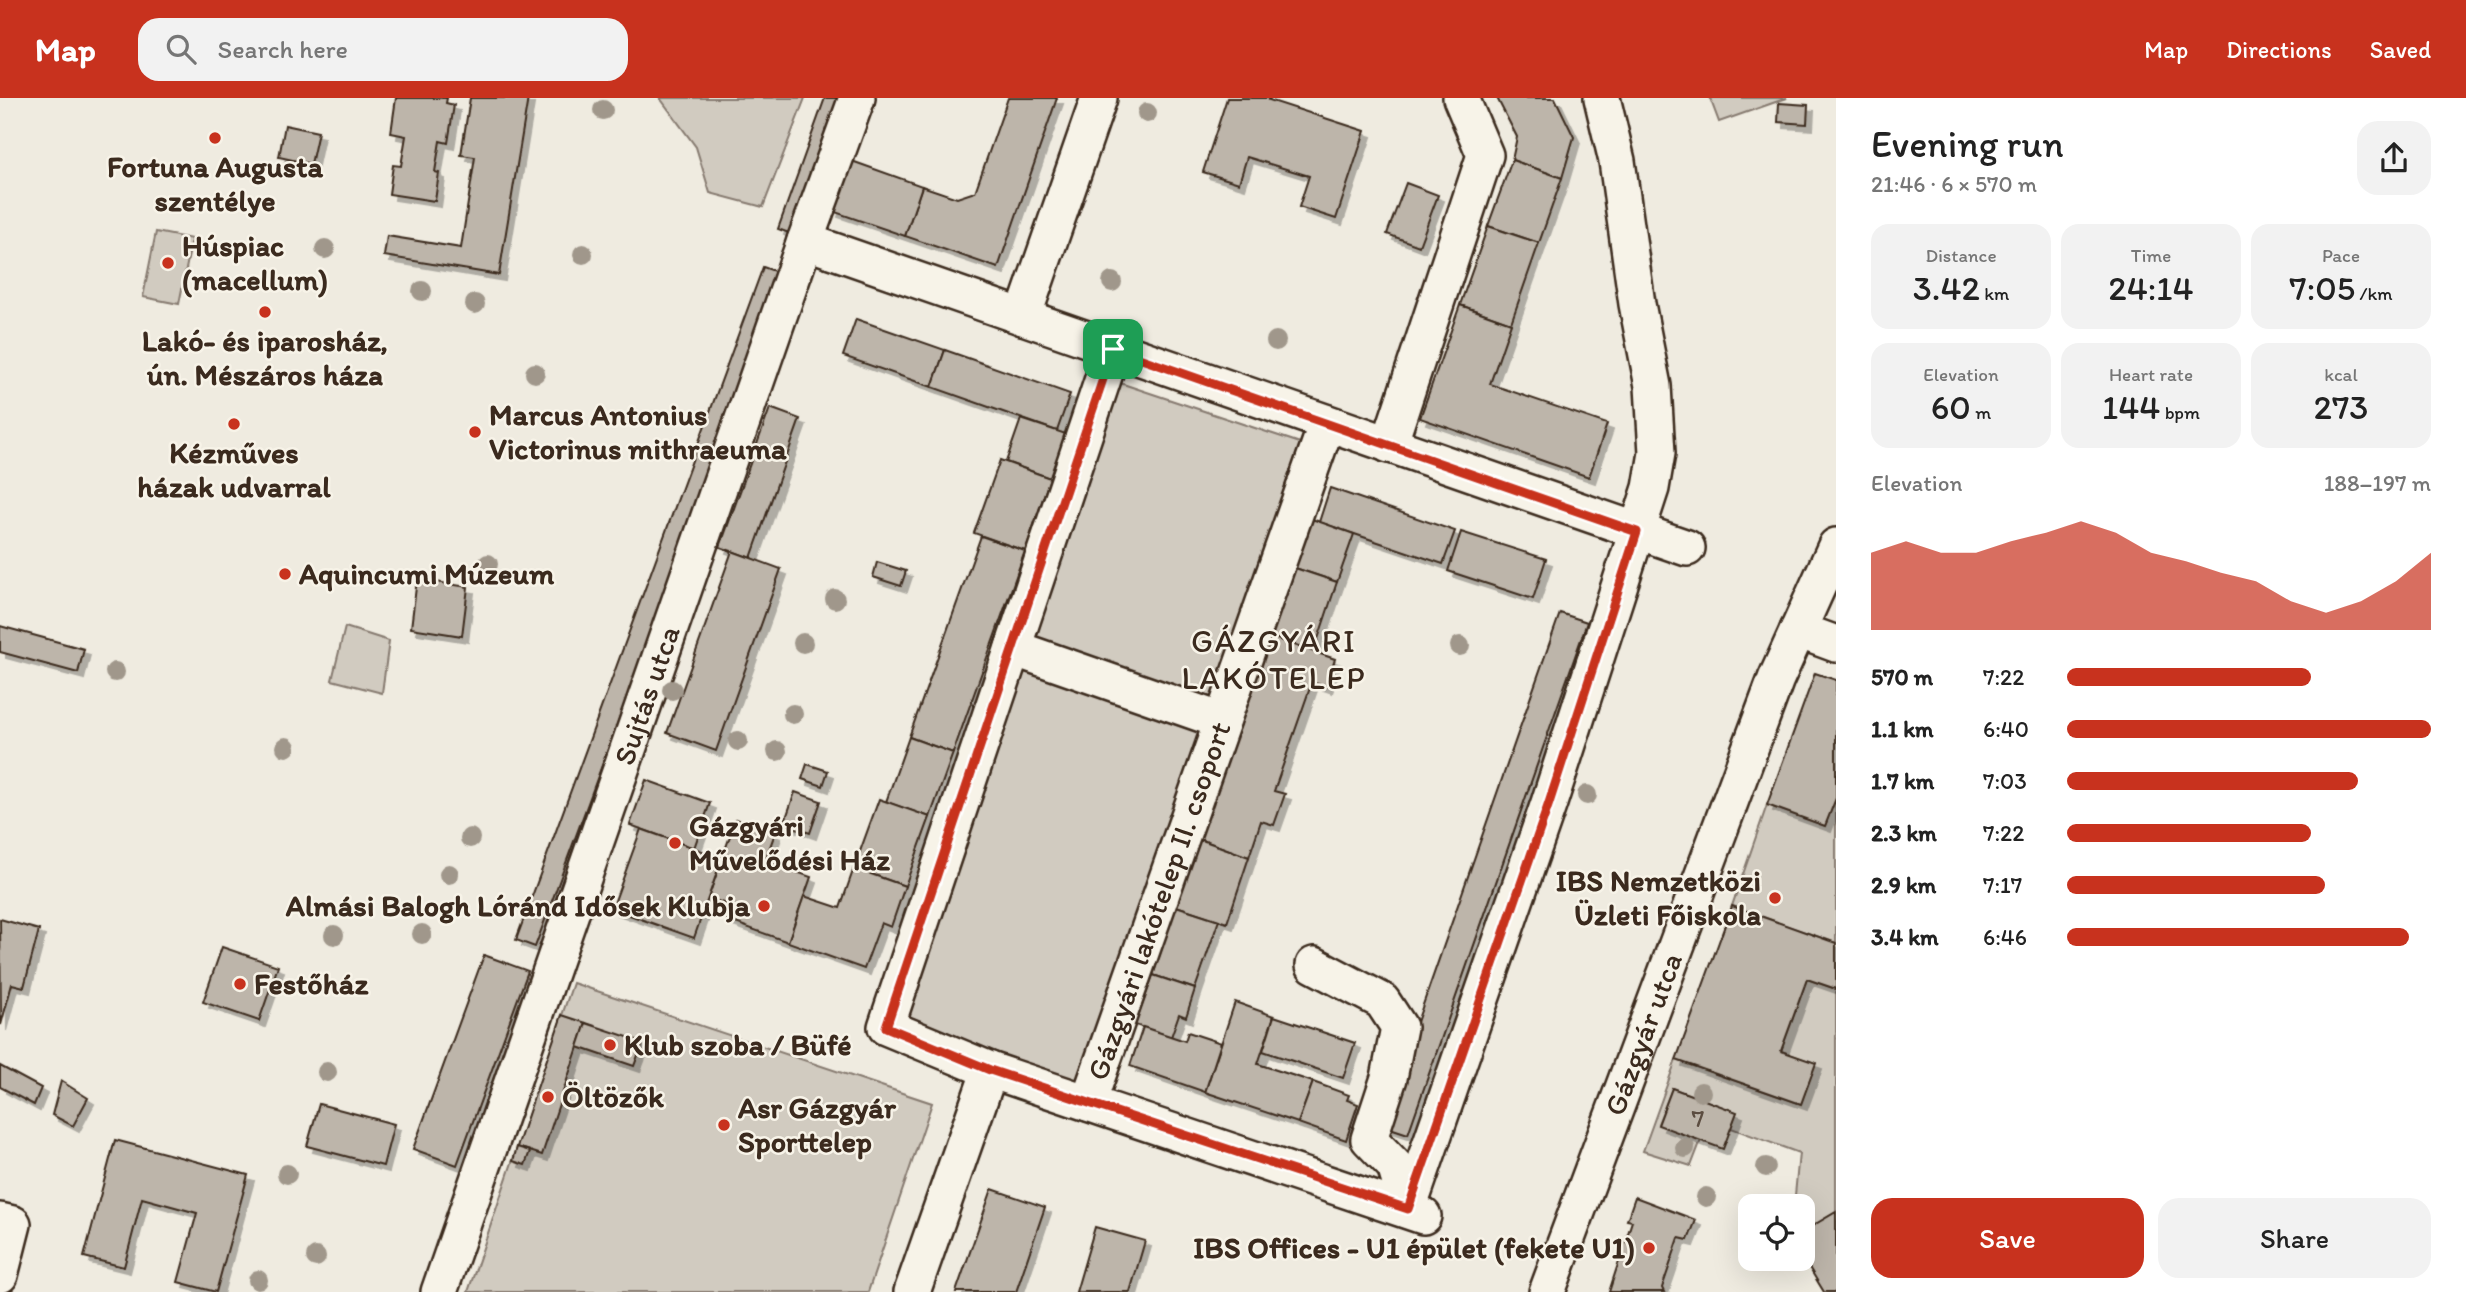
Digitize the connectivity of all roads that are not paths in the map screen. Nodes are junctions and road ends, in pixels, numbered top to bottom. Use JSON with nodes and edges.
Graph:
{"nodes":[{"id":1,"x":857,"y":98,"type":"edge"},
{"id":2,"x":1099,"y":98,"type":"edge"},
{"id":3,"x":1461,"y":98,"type":"edge"},
{"id":4,"x":1602,"y":98,"type":"edge"},
{"id":5,"x":805,"y":242,"type":"junction"},
{"id":6,"x":1023,"y":317,"type":"junction"},
{"id":7,"x":1113,"y":349,"type":"junction"},
{"id":8,"x":1327,"y":424,"type":"junction"},
{"id":9,"x":1388,"y":445,"type":"junction"},
{"id":10,"x":1637,"y":532,"type":"junction"},
{"id":11,"x":1836,"y":546,"type":"edge"},
{"id":12,"x":1687,"y":548,"type":"dead end"},
{"id":13,"x":1798,"y":631,"type":"junction"},
{"id":14,"x":1836,"y":644,"type":"edge"},
{"id":15,"x":1013,"y":648,"type":"junction"},
{"id":16,"x":1223,"y":721,"type":"junction"},
{"id":17,"x":1314,"y":965,"type":"dead end"},
{"id":18,"x":990,"y":1070,"type":"junction"},
{"id":19,"x":1088,"y":1103,"type":"junction"},
{"id":20,"x":1415,"y":1213,"type":"junction"},
{"id":21,"x":0,"y":1221,"type":"edge"},
{"id":22,"x":0,"y":1275,"type":"edge"},
{"id":23,"x":439,"y":1292,"type":"edge"},
{"id":24,"x":912,"y":1292,"type":"edge"},
{"id":25,"x":1547,"y":1292,"type":"edge"}],
"edges":[{"from":1,"to":5,"type":"street","name":"Sujtás utca"},
{"from":2,"to":6,"type":"street"},
{"from":3,"to":9,"type":"street"},
{"from":4,"to":10,"type":"street"},
{"from":5,"to":6,"type":"street"},
{"from":5,"to":23,"type":"street","name":"Sujtás utca"},
{"from":6,"to":7,"type":"street"},
{"from":7,"to":8,"type":"street"},
{"from":7,"to":15,"type":"street"},
{"from":8,"to":9,"type":"street"},
{"from":8,"to":16,"type":"street","name":"Gázgyári lakótelep II. csoport"},
{"from":9,"to":10,"type":"street"},
{"from":10,"to":12,"type":"street"},
{"from":10,"to":20,"type":"street"},
{"from":11,"to":13,"type":"street","name":"Gázgyár utca"},
{"from":13,"to":14,"type":"street"},
{"from":13,"to":25,"type":"street","name":"Gázgyár utca"},
{"from":15,"to":16,"type":"street"},
{"from":15,"to":18,"type":"street"},
{"from":16,"to":19,"type":"street","name":"Gázgyári lakótelep II. csoport"},
{"from":17,"to":20,"type":"street"},
{"from":18,"to":19,"type":"street"},
{"from":18,"to":24,"type":"street"},
{"from":19,"to":20,"type":"street"},
{"from":21,"to":22,"type":"street"}]}
